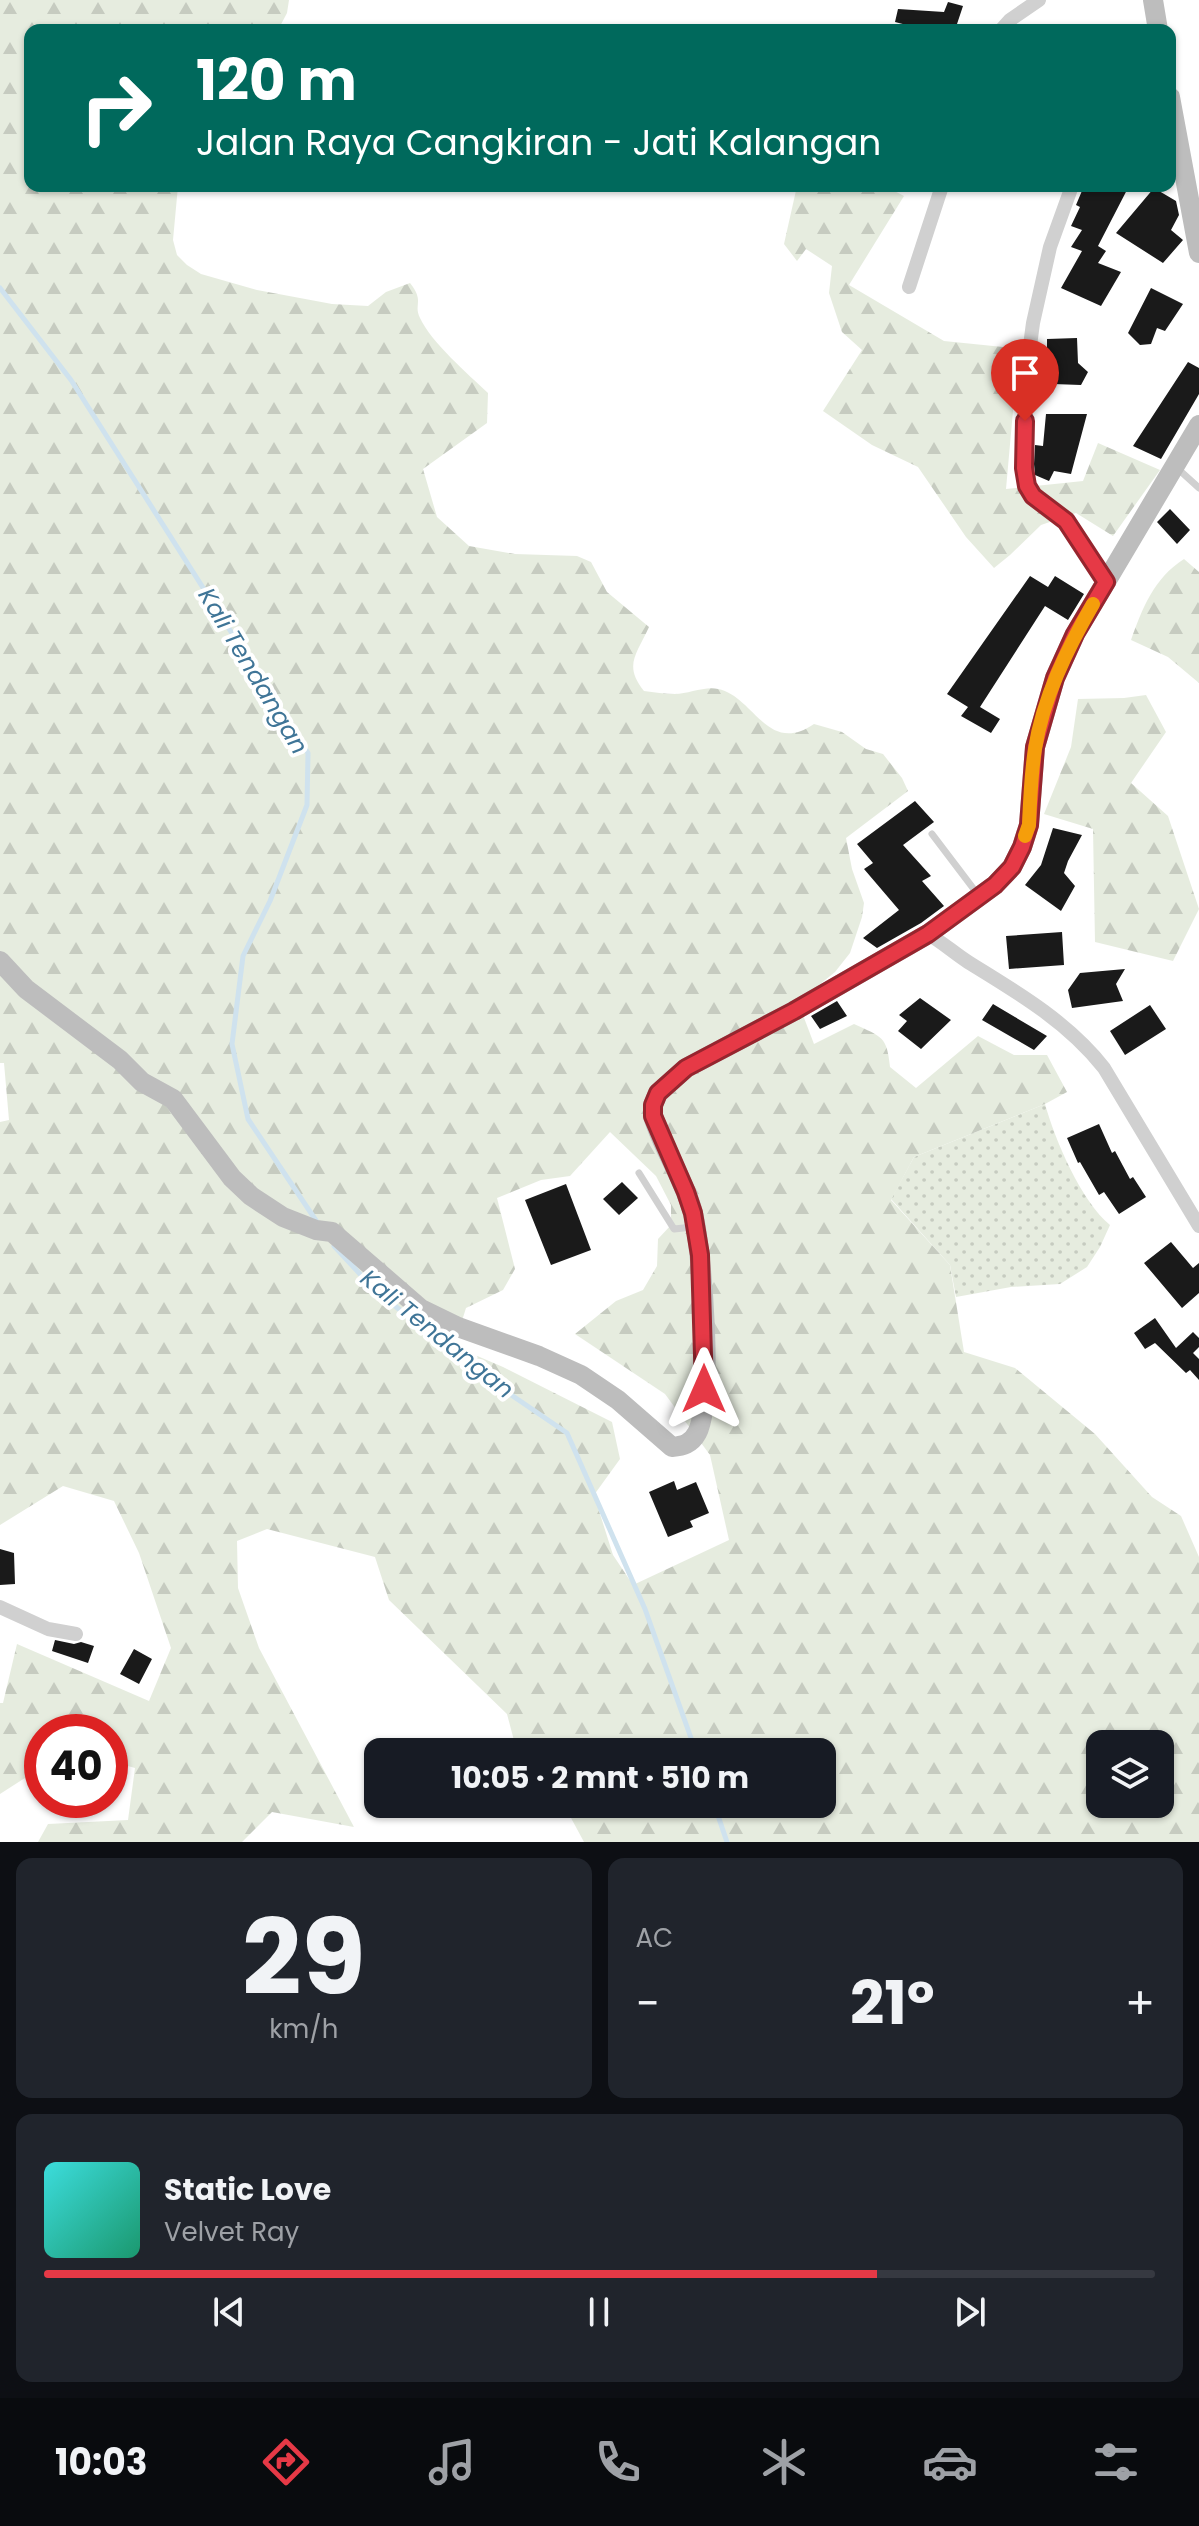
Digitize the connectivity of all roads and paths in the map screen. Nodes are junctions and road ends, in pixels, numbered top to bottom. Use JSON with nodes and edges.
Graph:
{"nodes":[{"id":1,"x":1039,"y":0,"type":"edge"},
{"id":2,"x":1153,"y":0,"type":"edge"},
{"id":3,"x":1006,"y":24,"type":"edge"},
{"id":4,"x":1157,"y":24,"type":"edge"},
{"id":5,"x":1176,"y":129,"type":"edge"},
{"id":6,"x":940,"y":192,"type":"edge"},
{"id":7,"x":1070,"y":192,"type":"edge"},
{"id":8,"x":1199,"y":253,"type":"edge"},
{"id":9,"x":909,"y":287,"type":"dead end"},
{"id":10,"x":1199,"y":425,"type":"edge"},
{"id":11,"x":1175,"y":466,"type":"junction"},
{"id":12,"x":1199,"y":488,"type":"edge"},
{"id":13,"x":1106,"y":582,"type":"junction"},
{"id":14,"x":932,"y":834,"type":"dead end"},
{"id":15,"x":979,"y":896,"type":"junction"},
{"id":16,"x":928,"y":934,"type":"junction"},
{"id":17,"x":0,"y":961,"type":"edge"},
{"id":18,"x":639,"y":1173,"type":"dead end"},
{"id":19,"x":695,"y":1226,"type":"junction"},
{"id":20,"x":1199,"y":1226,"type":"edge"},
{"id":21,"x":0,"y":1607,"type":"edge"},
{"id":22,"x":76,"y":1634,"type":"dead end"}],
"edges":[{"from":1,"to":3,"type":"street"},
{"from":2,"to":4,"type":"street"},
{"from":5,"to":8,"type":"street"},
{"from":6,"to":9,"type":"street"},
{"from":7,"to":13,"type":"street"},
{"from":10,"to":11,"type":"street"},
{"from":11,"to":12,"type":"lane"},
{"from":11,"to":13,"type":"street"},
{"from":13,"to":15,"type":"street"},
{"from":14,"to":15,"type":"lane"},
{"from":15,"to":16,"type":"street"},
{"from":16,"to":19,"type":"street"},
{"from":16,"to":20,"type":"street"},
{"from":17,"to":19,"type":"street"},
{"from":18,"to":19,"type":"lane"},
{"from":21,"to":22,"type":"street"}]}
